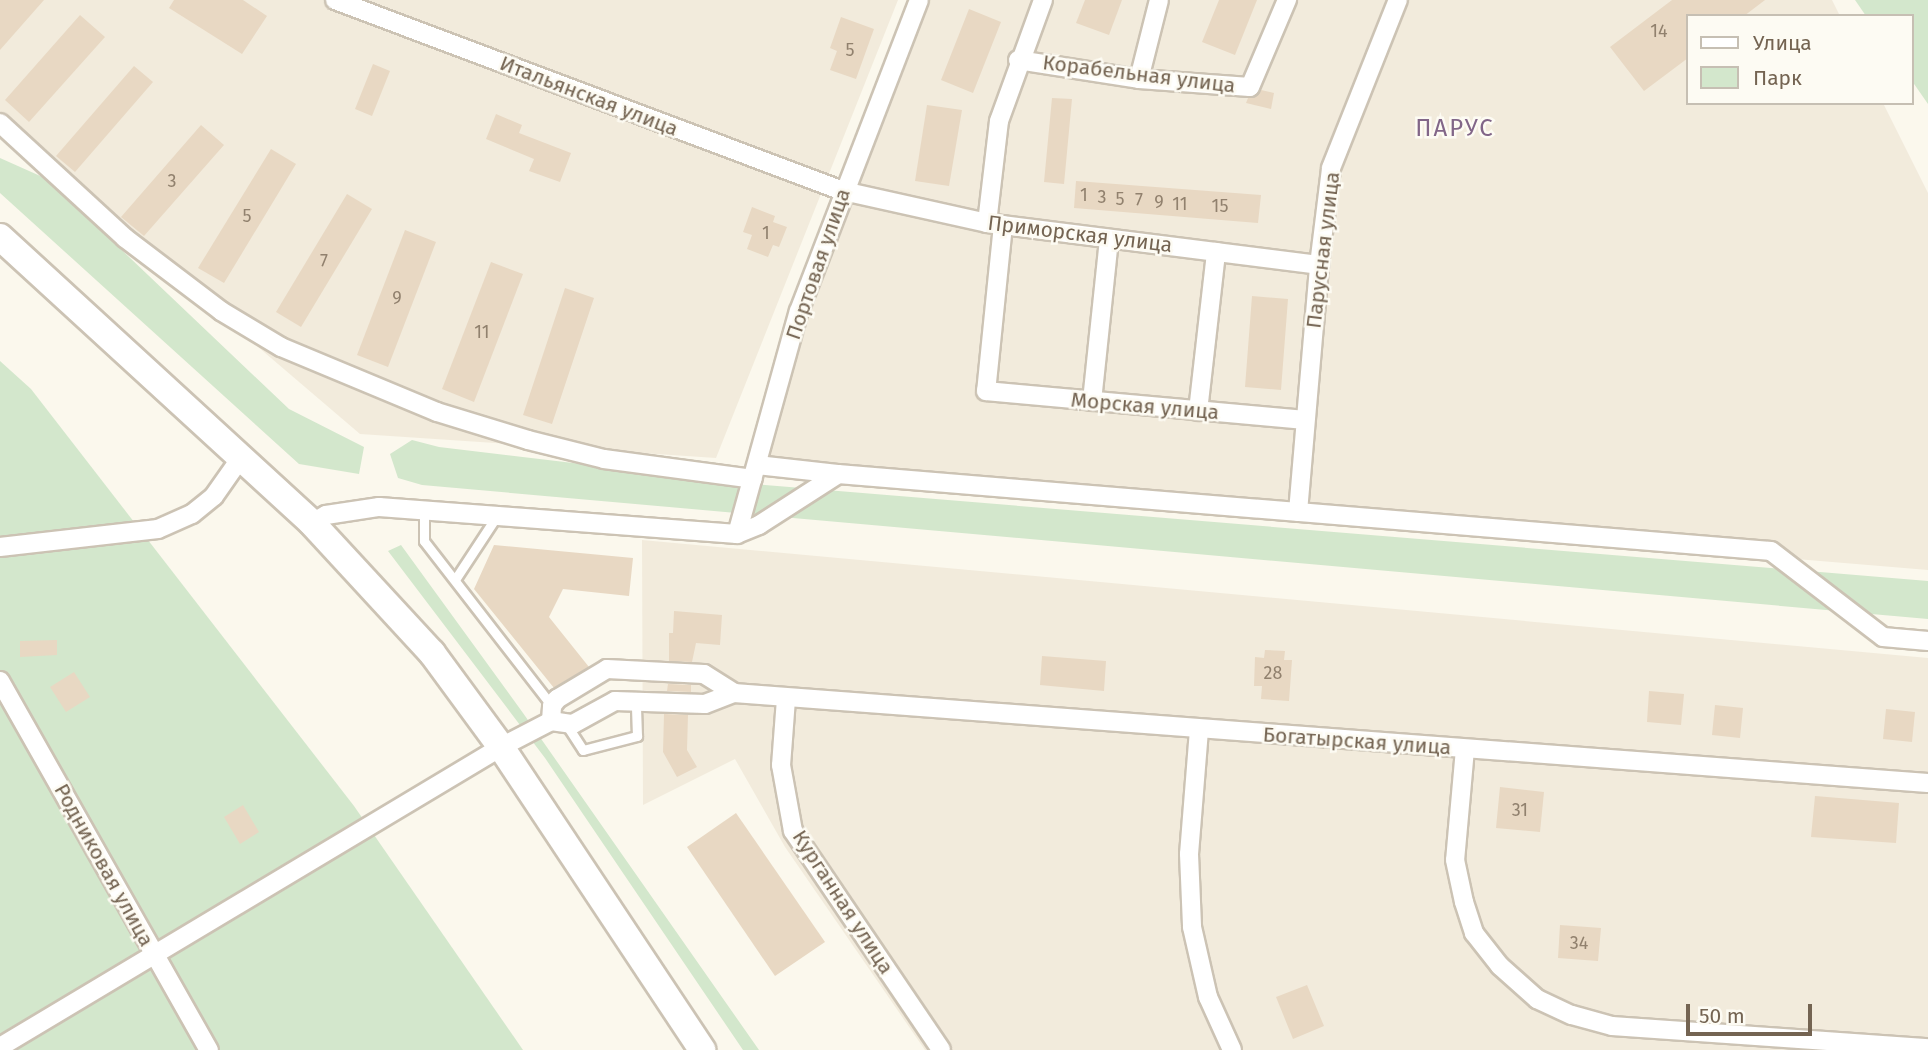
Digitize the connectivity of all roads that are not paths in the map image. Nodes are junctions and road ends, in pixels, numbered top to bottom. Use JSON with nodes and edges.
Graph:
{"nodes":[{"id":1,"x":335,"y":0,"type":"edge"},
{"id":2,"x":919,"y":0,"type":"edge"},
{"id":3,"x":1043,"y":0,"type":"edge"},
{"id":4,"x":1159,"y":0,"type":"edge"},
{"id":5,"x":1287,"y":0,"type":"edge"},
{"id":6,"x":1398,"y":0,"type":"edge"},
{"id":7,"x":1018,"y":60,"type":"junction"},
{"id":8,"x":1139,"y":79,"type":"junction"},
{"id":9,"x":0,"y":123,"type":"edge"},
{"id":10,"x":843,"y":191,"type":"junction"},
{"id":11,"x":995,"y":224,"type":"junction"},
{"id":12,"x":0,"y":237,"type":"edge"},
{"id":13,"x":1109,"y":239,"type":"junction"},
{"id":14,"x":1216,"y":252,"type":"junction"},
{"id":15,"x":1319,"y":265,"type":"junction"},
{"id":16,"x":1092,"y":401,"type":"junction"},
{"id":17,"x":1198,"y":411,"type":"junction"},
{"id":18,"x":1305,"y":420,"type":"junction"},
{"id":19,"x":240,"y":459,"type":"junction"},
{"id":20,"x":755,"y":472,"type":"junction"},
{"id":21,"x":838,"y":474,"type":"junction"},
{"id":22,"x":424,"y":512,"type":"junction"},
{"id":23,"x":1298,"y":512,"type":"junction"},
{"id":24,"x":496,"y":517,"type":"junction"},
{"id":25,"x":312,"y":523,"type":"junction"},
{"id":26,"x":737,"y":534,"type":"junction"},
{"id":27,"x":0,"y":547,"type":"edge"},
{"id":28,"x":456,"y":578,"type":"junction"},
{"id":29,"x":1928,"y":641,"type":"edge"},
{"id":30,"x":0,"y":681,"type":"edge"},
{"id":31,"x":734,"y":693,"type":"junction"},
{"id":32,"x":786,"y":699,"type":"junction"},
{"id":33,"x":636,"y":701,"type":"junction"},
{"id":34,"x":556,"y":716,"type":"junction"},
{"id":35,"x":1199,"y":730,"type":"junction"},
{"id":36,"x":501,"y":747,"type":"junction"},
{"id":37,"x":1465,"y":749,"type":"junction"},
{"id":38,"x":1928,"y":783,"type":"edge"},
{"id":39,"x":155,"y":955,"type":"junction"},
{"id":40,"x":0,"y":1048,"type":"edge"},
{"id":41,"x":1928,"y":1048,"type":"edge"},
{"id":42,"x":209,"y":1050,"type":"edge"},
{"id":43,"x":702,"y":1050,"type":"edge"},
{"id":44,"x":941,"y":1050,"type":"edge"},
{"id":45,"x":1232,"y":1050,"type":"edge"}],
"edges":[{"from":1,"to":10,"type":"street","name":"Итальянская улица"},
{"from":2,"to":10,"type":"street","name":"Портовая улица"},
{"from":3,"to":7,"type":"street"},
{"from":4,"to":8,"type":"street"},
{"from":5,"to":8,"type":"street","name":"Корабельная улица"},
{"from":6,"to":15,"type":"street","name":"Парусная улица"},
{"from":7,"to":8,"type":"street","name":"Корабельная улица"},
{"from":7,"to":11,"type":"street"},
{"from":9,"to":20,"type":"street"},
{"from":10,"to":11,"type":"street","name":"Приморская улица"},
{"from":10,"to":20,"type":"street","name":"Портовая улица"},
{"from":11,"to":13,"type":"street","name":"Приморская улица"},
{"from":11,"to":16,"type":"street","name":"Морская улица"},
{"from":12,"to":19,"type":"street"},
{"from":13,"to":14,"type":"street","name":"Приморская улица"},
{"from":13,"to":16,"type":"street"},
{"from":14,"to":15,"type":"street","name":"Приморская улица"},
{"from":14,"to":17,"type":"street"},
{"from":15,"to":18,"type":"street","name":"Парусная улица"},
{"from":16,"to":17,"type":"street","name":"Морская улица"},
{"from":17,"to":18,"type":"street","name":"Морская улица"},
{"from":18,"to":23,"type":"street","name":"Парусная улица"},
{"from":19,"to":25,"type":"street"},
{"from":19,"to":27,"type":"street"},
{"from":20,"to":21,"type":"street"},
{"from":20,"to":26,"type":"street","name":"Портовая улица"},
{"from":21,"to":23,"type":"street"},
{"from":21,"to":26,"type":"street"},
{"from":22,"to":24,"type":"street"},
{"from":22,"to":25,"type":"street"},
{"from":22,"to":28,"type":"lane"},
{"from":23,"to":29,"type":"street"},
{"from":24,"to":26,"type":"street"},
{"from":24,"to":28,"type":"lane"},
{"from":25,"to":36,"type":"street"},
{"from":28,"to":34,"type":"lane"},
{"from":30,"to":39,"type":"street","name":"Родниковая улица"},
{"from":31,"to":32,"type":"street","name":"Богатырская улица"},
{"from":31,"to":33,"type":"street"},
{"from":31,"to":34,"type":"street"},
{"from":32,"to":35,"type":"street","name":"Богатырская улица"},
{"from":32,"to":44,"type":"street","name":"Курганная улица"},
{"from":33,"to":34,"type":"street"},
{"from":33,"to":34,"type":"lane"},
{"from":34,"to":36,"type":"street"},
{"from":35,"to":37,"type":"street","name":"Богатырская улица"},
{"from":35,"to":45,"type":"street"},
{"from":36,"to":39,"type":"street"},
{"from":36,"to":43,"type":"street"},
{"from":37,"to":38,"type":"street","name":"Богатырская улица"},
{"from":37,"to":41,"type":"street"},
{"from":39,"to":40,"type":"street"},
{"from":39,"to":42,"type":"street","name":"Родниковая улица"}]}
